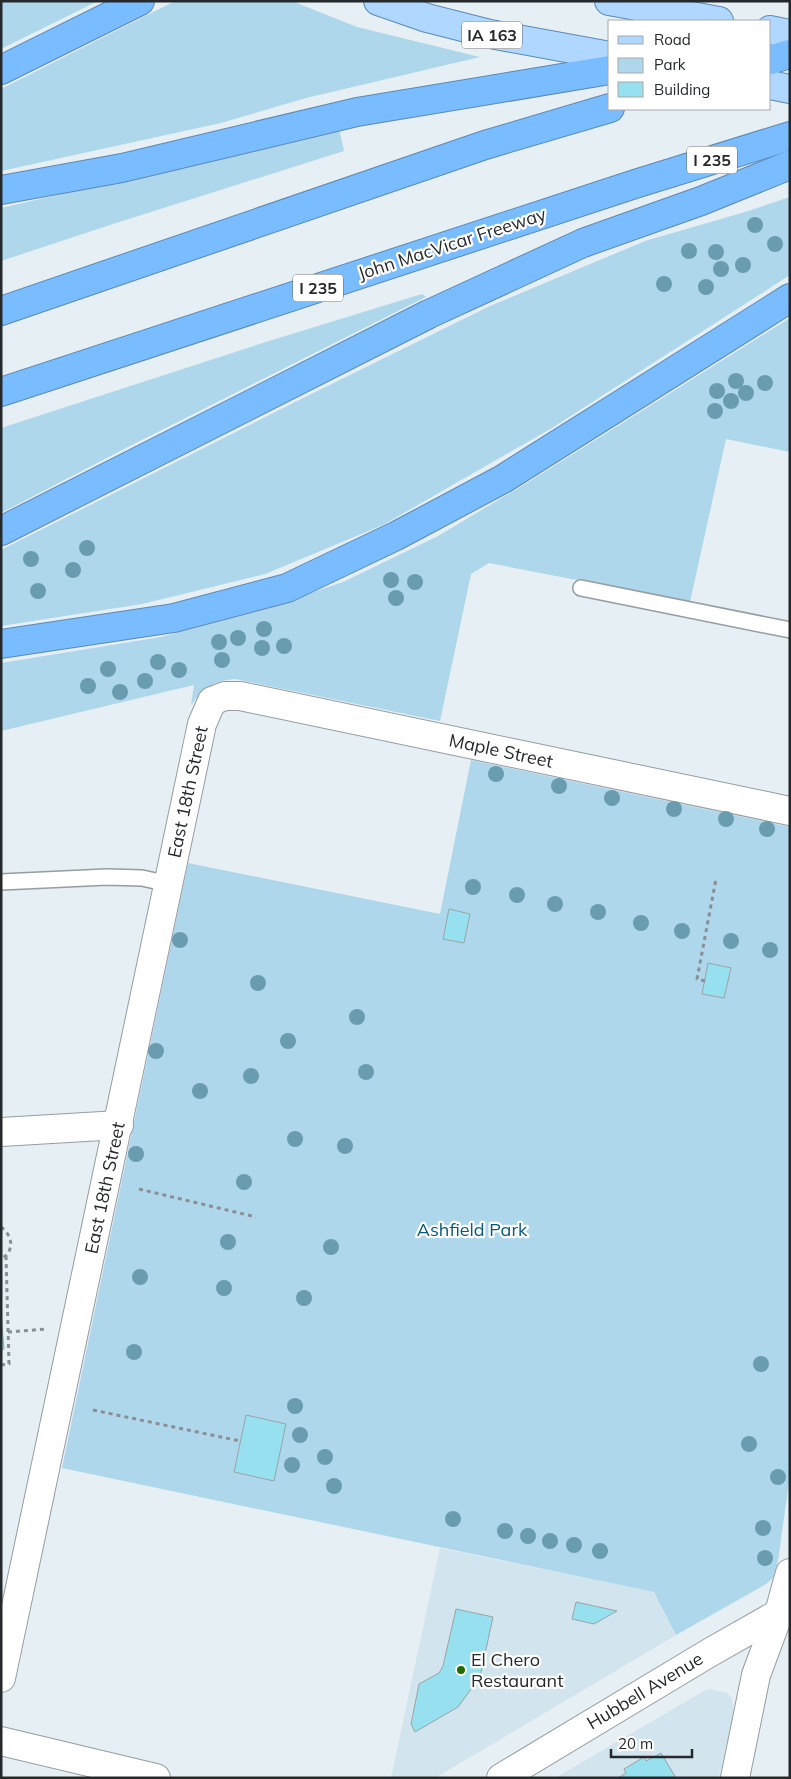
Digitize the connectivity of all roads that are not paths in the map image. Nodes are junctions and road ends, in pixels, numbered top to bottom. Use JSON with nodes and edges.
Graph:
{"nodes":[{"id":1,"x":140,"y":1,"type":"edge"},
{"id":2,"x":378,"y":1,"type":"edge"},
{"id":3,"x":609,"y":1,"type":"edge"},
{"id":4,"x":714,"y":20,"type":"edge"},
{"id":5,"x":771,"y":30,"type":"edge"},
{"id":6,"x":790,"y":34,"type":"edge"},
{"id":7,"x":790,"y":40,"type":"edge"},
{"id":8,"x":771,"y":43,"type":"edge"},
{"id":9,"x":790,"y":54,"type":"edge"},
{"id":10,"x":608,"y":56,"type":"edge"},
{"id":11,"x":771,"y":60,"type":"edge"},
{"id":12,"x":1,"y":70,"type":"edge"},
{"id":13,"x":608,"y":70,"type":"edge"},
{"id":14,"x":771,"y":85,"type":"edge"},
{"id":15,"x":790,"y":89,"type":"edge"},
{"id":16,"x":608,"y":109,"type":"edge"},
{"id":17,"x":790,"y":136,"type":"edge"},
{"id":18,"x":790,"y":165,"type":"edge"},
{"id":19,"x":1,"y":190,"type":"edge"},
{"id":20,"x":790,"y":298,"type":"edge"},
{"id":21,"x":1,"y":311,"type":"edge"},
{"id":22,"x":1,"y":392,"type":"edge"},
{"id":23,"x":1,"y":531,"type":"edge"},
{"id":24,"x":581,"y":588,"type":"dead end"},
{"id":25,"x":790,"y":630,"type":"edge"},
{"id":26,"x":1,"y":644,"type":"edge"},
{"id":27,"x":212,"y":700,"type":"joint"},
{"id":28,"x":790,"y":811,"type":"edge"},
{"id":29,"x":1,"y":882,"type":"edge"},
{"id":30,"x":168,"y":884,"type":"junction"},
{"id":31,"x":119,"y":1126,"type":"junction"},
{"id":32,"x":1,"y":1132,"type":"edge"},
{"id":33,"x":790,"y":1574,"type":"edge"},
{"id":34,"x":784,"y":1610,"type":"edge"},
{"id":35,"x":7,"y":1629,"type":"edge"},
{"id":36,"x":1,"y":1678,"type":"edge"},
{"id":37,"x":1,"y":1741,"type":"edge"},
{"id":38,"x":156,"y":1778,"type":"edge"},
{"id":39,"x":501,"y":1778,"type":"edge"},
{"id":40,"x":735,"y":1778,"type":"edge"}],
"edges":[{"from":1,"to":12,"type":"highway"},
{"from":2,"to":10,"type":"main road","number":"IA 163"},
{"from":3,"to":4,"type":"main road"},
{"from":5,"to":6,"type":"main road"},
{"from":7,"to":8,"type":"highway"},
{"from":9,"to":11,"type":"highway"},
{"from":13,"to":19,"type":"highway"},
{"from":14,"to":15,"type":"main road"},
{"from":16,"to":21,"type":"highway"},
{"from":17,"to":22,"type":"highway","name":"John MacVicar Freeway","number":"I 235"},
{"from":18,"to":23,"type":"highway"},
{"from":20,"to":26,"type":"highway"},
{"from":24,"to":25,"type":"lane"},
{"from":27,"to":28,"type":"street","name":"Maple Street"},
{"from":27,"to":30,"type":"street","name":"East 18th Street"},
{"from":29,"to":30,"type":"lane"},
{"from":30,"to":31,"type":"street","name":"East 18th Street"},
{"from":31,"to":32,"type":"street"},
{"from":31,"to":35,"type":"street","name":"East 18th Street"},
{"from":33,"to":34,"type":"street"},
{"from":34,"to":39,"type":"street","name":"Hubbell Avenue"},
{"from":34,"to":40,"type":"street"},
{"from":35,"to":36,"type":"street","name":"East 18th Street"},
{"from":37,"to":38,"type":"street"}]}
